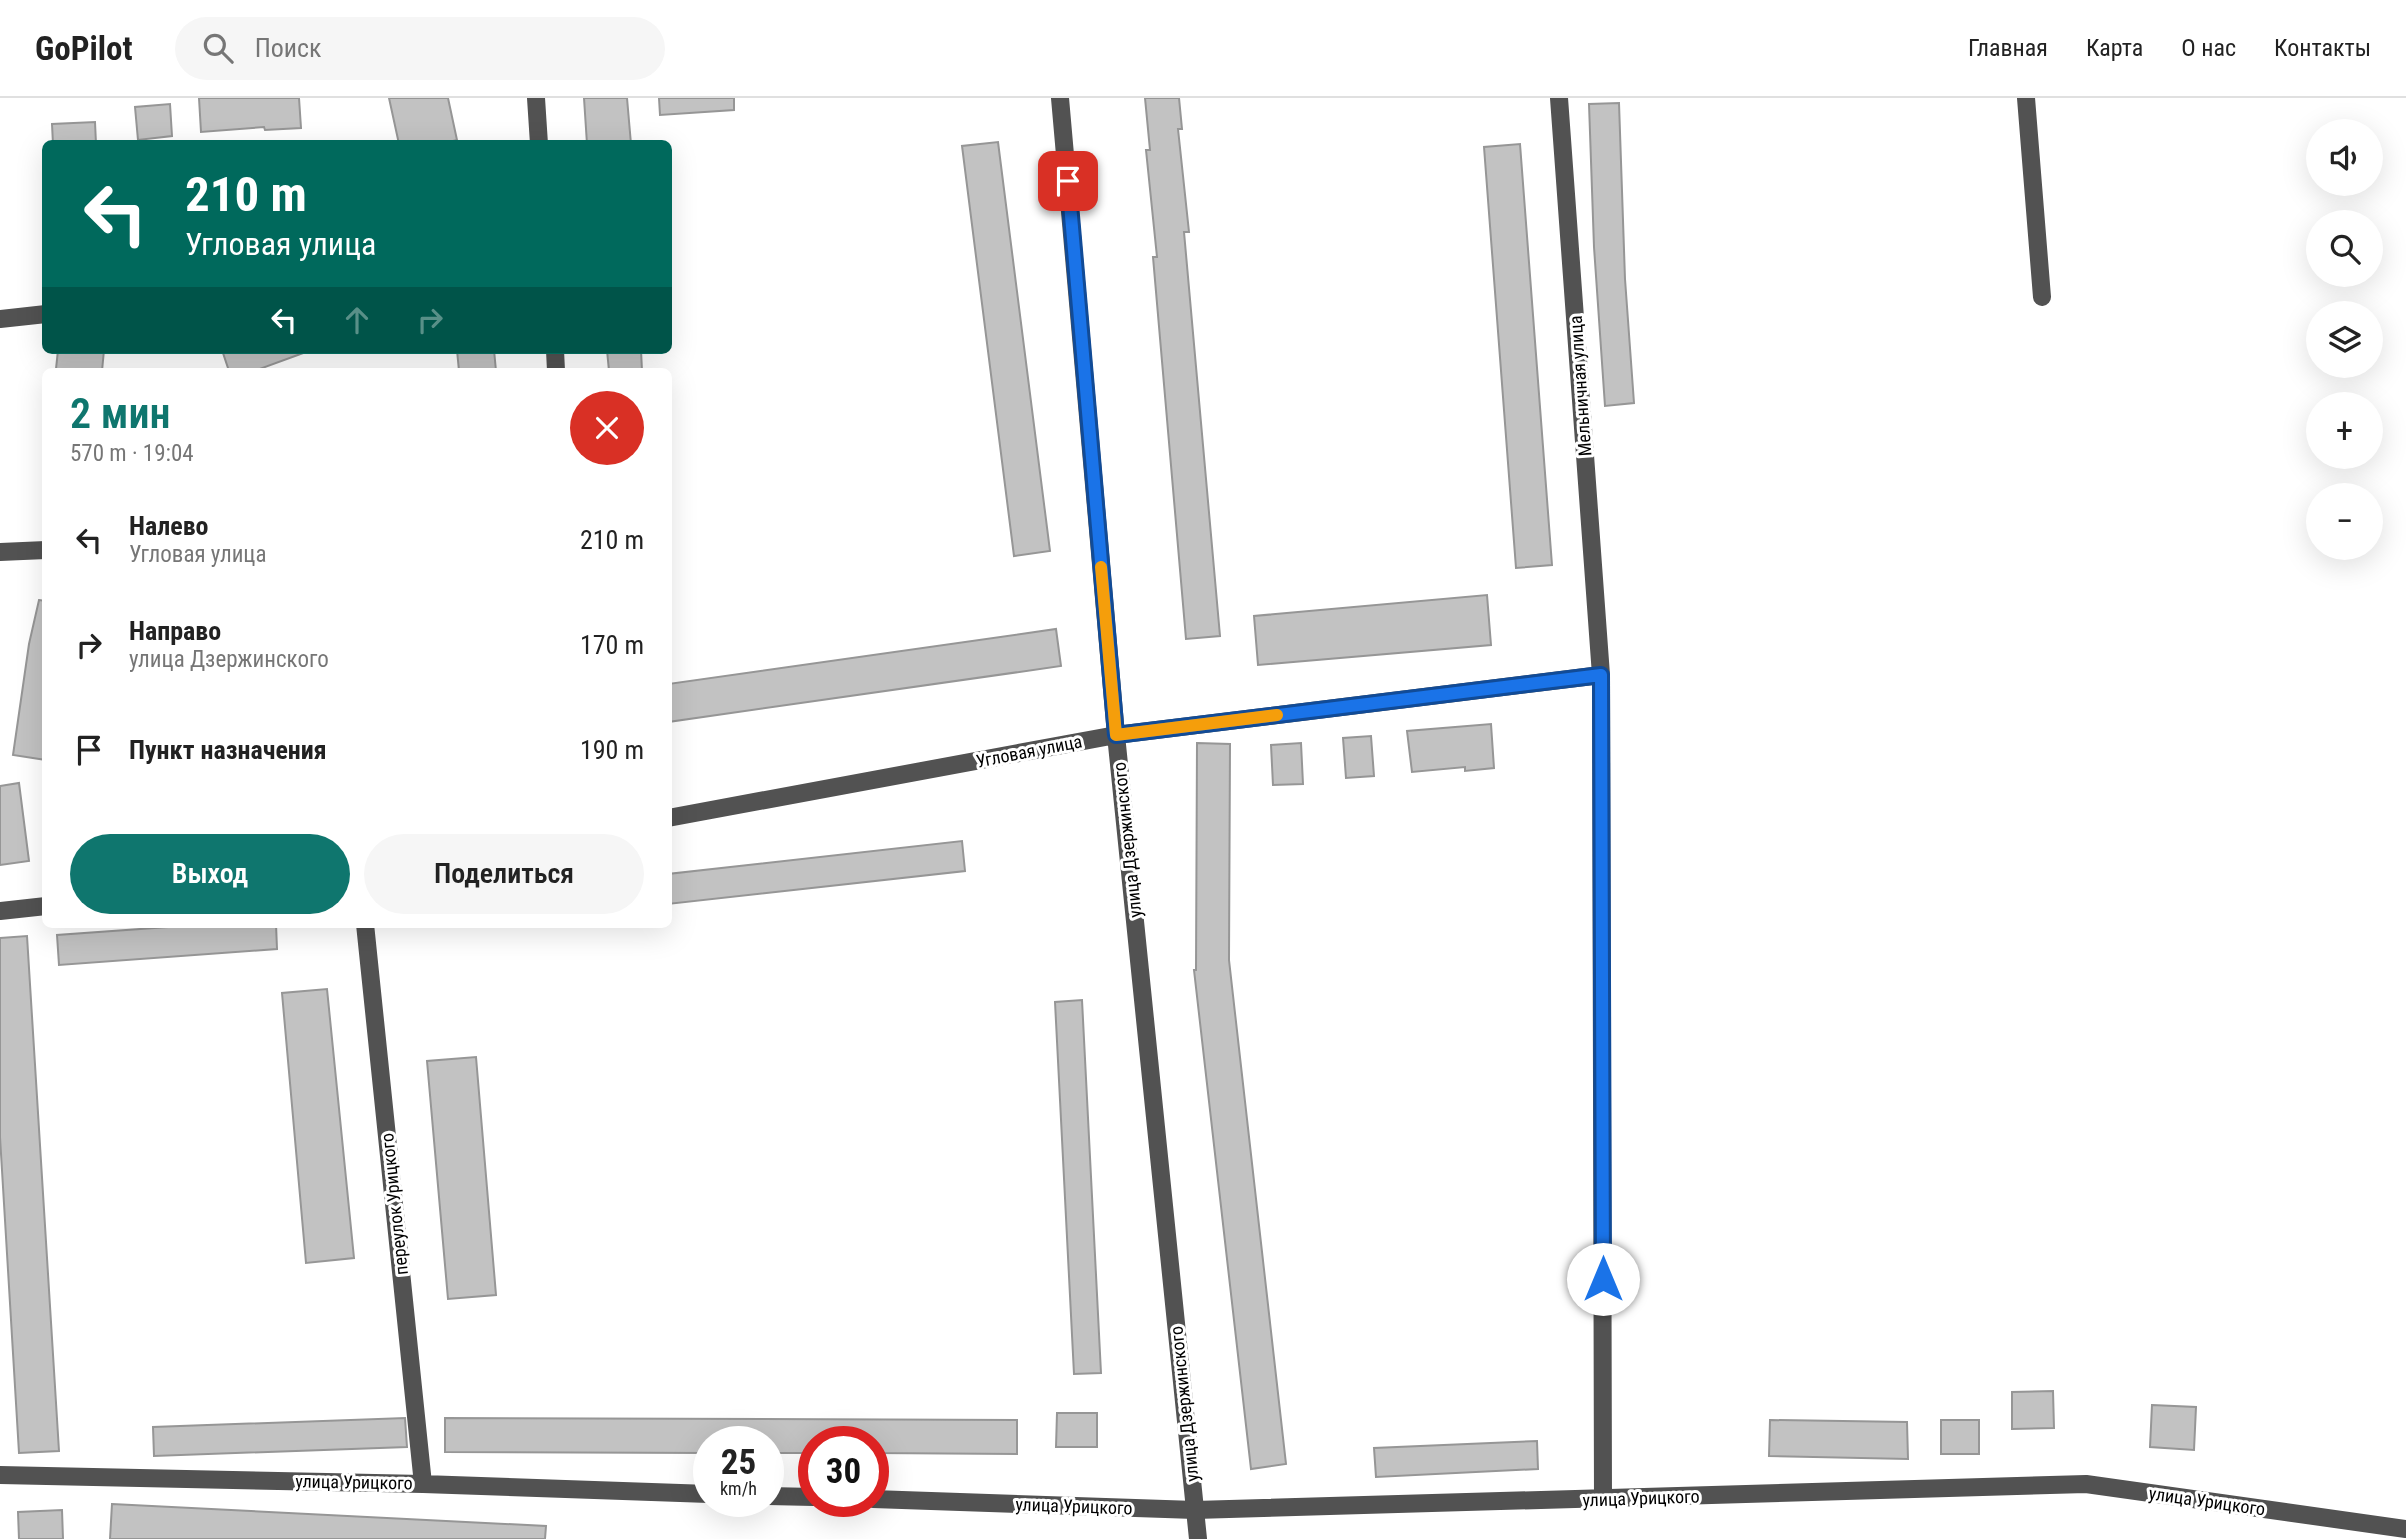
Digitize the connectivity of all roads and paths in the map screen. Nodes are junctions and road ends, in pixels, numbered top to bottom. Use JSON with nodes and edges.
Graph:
{"nodes":[{"id":1,"x":536,"y":98,"type":"edge"},
{"id":2,"x":1060,"y":98,"type":"edge"},
{"id":3,"x":1559,"y":98,"type":"edge"},
{"id":4,"x":2026,"y":98,"type":"edge"},
{"id":5,"x":539,"y":140,"type":"edge"},
{"id":6,"x":2042,"y":297,"type":"dead end"},
{"id":7,"x":42,"y":314,"type":"edge"},
{"id":8,"x":0,"y":319,"type":"edge"},
{"id":9,"x":42,"y":550,"type":"edge"},
{"id":10,"x":0,"y":552,"type":"edge"},
{"id":11,"x":1601,"y":675,"type":"junction"},
{"id":12,"x":1116,"y":735,"type":"junction"},
{"id":13,"x":672,"y":817,"type":"edge"},
{"id":14,"x":42,"y":906,"type":"edge"},
{"id":15,"x":0,"y":911,"type":"edge"},
{"id":16,"x":365,"y":928,"type":"edge"},
{"id":17,"x":0,"y":1475,"type":"edge"},
{"id":18,"x":423,"y":1484,"type":"junction"},
{"id":19,"x":693,"y":1492,"type":"edge"},
{"id":20,"x":1603,"y":1499,"type":"junction"},
{"id":21,"x":889,"y":1500,"type":"edge"},
{"id":22,"x":1195,"y":1510,"type":"junction"},
{"id":23,"x":2406,"y":1529,"type":"edge"},
{"id":24,"x":1198,"y":1539,"type":"edge"}],
"edges":[{"from":1,"to":5,"type":"street"},
{"from":2,"to":12,"type":"street","name":"улица Дзержинского"},
{"from":3,"to":11,"type":"street","name":"Мельничная улица"},
{"from":4,"to":6,"type":"street"},
{"from":7,"to":8,"type":"street"},
{"from":9,"to":10,"type":"street"},
{"from":11,"to":12,"type":"street","name":"Угловая улица"},
{"from":11,"to":20,"type":"street","name":"Мельничная улица"},
{"from":12,"to":13,"type":"street","name":"Угловая улица"},
{"from":12,"to":22,"type":"street","name":"улица Дзержинского"},
{"from":14,"to":15,"type":"street"},
{"from":16,"to":18,"type":"street","name":"переулок Урицкого"},
{"from":17,"to":18,"type":"street","name":"улица Урицкого"},
{"from":18,"to":19,"type":"street","name":"улица Урицкого"},
{"from":20,"to":22,"type":"street","name":"улица Урицкого"},
{"from":20,"to":23,"type":"street","name":"улица Урицкого"},
{"from":21,"to":22,"type":"street","name":"улица Урицкого"},
{"from":22,"to":24,"type":"street","name":"улица Дзержинского"}]}
